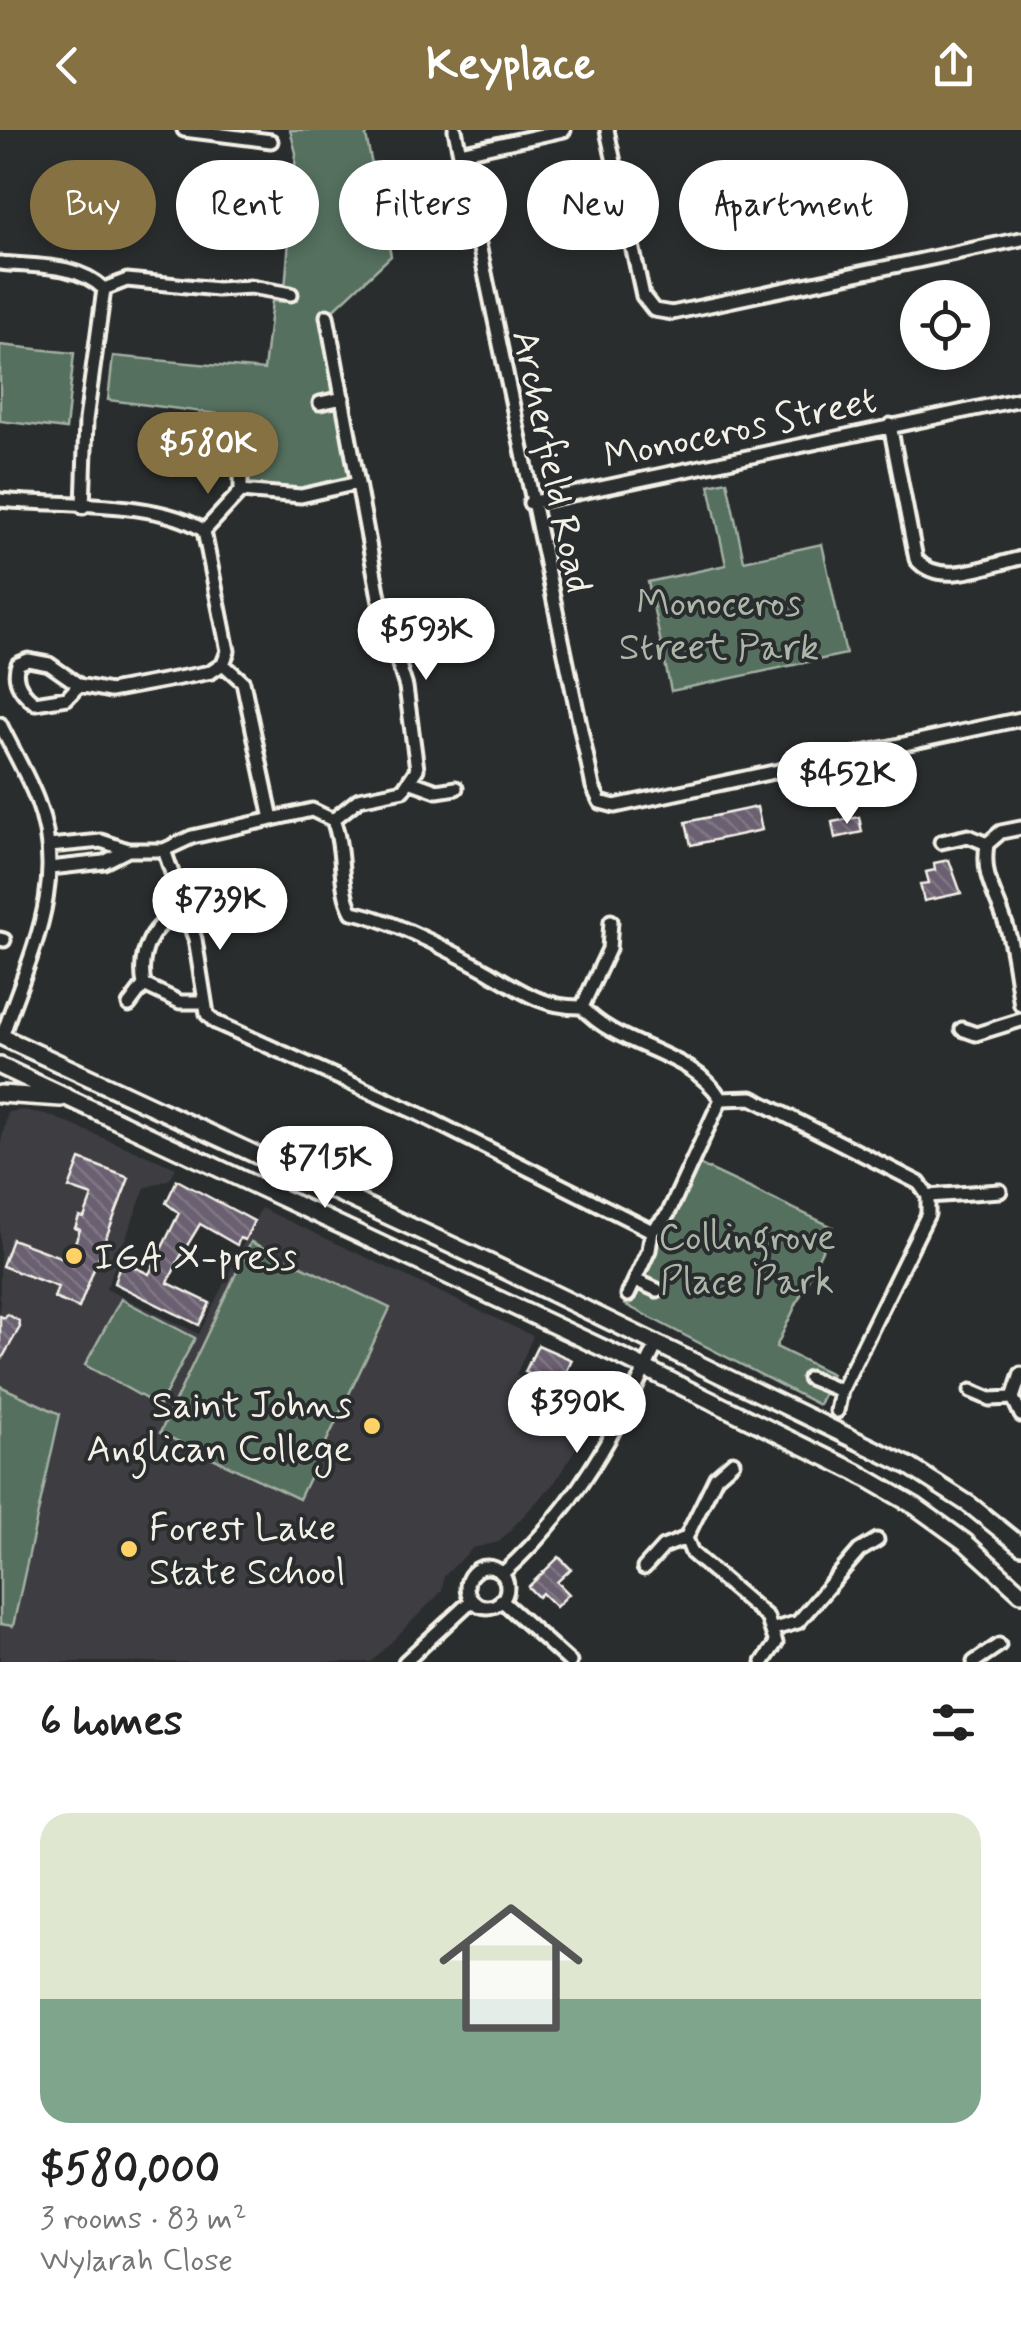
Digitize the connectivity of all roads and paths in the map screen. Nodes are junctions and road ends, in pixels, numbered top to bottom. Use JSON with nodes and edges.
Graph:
{"nodes":[{"id":1,"x":184,"y":130,"type":"edge"},
{"id":2,"x":455,"y":130,"type":"edge"},
{"id":3,"x":564,"y":130,"type":"edge"},
{"id":4,"x":607,"y":130,"type":"edge"},
{"id":5,"x":204,"y":131,"type":"edge"},
{"id":6,"x":271,"y":141,"type":"dead end"},
{"id":7,"x":460,"y":153,"type":"junction"},
{"id":8,"x":1021,"y":241,"type":"edge"},
{"id":9,"x":0,"y":263,"type":"edge"},
{"id":10,"x":104,"y":290,"type":"junction"},
{"id":11,"x":292,"y":294,"type":"dead end"},
{"id":12,"x":327,"y":316,"type":"dead end"},
{"id":13,"x":342,"y":398,"type":"junction"},
{"id":14,"x":1021,"y":399,"type":"edge"},
{"id":15,"x":320,"y":402,"type":"dead end"},
{"id":16,"x":890,"y":426,"type":"junction"},
{"id":17,"x":241,"y":430,"type":"dead end"},
{"id":18,"x":358,"y":484,"type":"junction"},
{"id":19,"x":242,"y":490,"type":"junction"},
{"id":20,"x":0,"y":500,"type":"edge"},
{"id":21,"x":530,"y":503,"type":"junction"},
{"id":22,"x":82,"y":507,"type":"junction"},
{"id":23,"x":204,"y":531,"type":"junction"},
{"id":24,"x":1021,"y":558,"type":"edge"},
{"id":25,"x":223,"y":664,"type":"junction"},
{"id":26,"x":79,"y":685,"type":"junction"},
{"id":27,"x":1021,"y":719,"type":"edge"},
{"id":28,"x":0,"y":724,"type":"edge"},
{"id":29,"x":412,"y":782,"type":"junction"},
{"id":30,"x":456,"y":788,"type":"dead end"},
{"id":31,"x":272,"y":819,"type":"junction"},
{"id":32,"x":334,"y":820,"type":"junction"},
{"id":33,"x":1021,"y":828,"type":"edge"},
{"id":34,"x":941,"y":842,"type":"dead end"},
{"id":35,"x":987,"y":844,"type":"junction"},
{"id":36,"x":49,"y":846,"type":"junction"},
{"id":37,"x":128,"y":850,"type":"junction"},
{"id":38,"x":164,"y":850,"type":"junction"},
{"id":39,"x":50,"y":868,"type":"junction"},
{"id":40,"x":184,"y":913,"type":"junction"},
{"id":41,"x":611,"y":920,"type":"dead end"},
{"id":42,"x":144,"y":986,"type":"junction"},
{"id":43,"x":204,"y":1002,"type":"junction"},
{"id":44,"x":1021,"y":1005,"type":"edge"},
{"id":45,"x":128,"y":1006,"type":"dead end"},
{"id":46,"x":582,"y":1008,"type":"junction"},
{"id":47,"x":1021,"y":1020,"type":"edge"},
{"id":48,"x":962,"y":1029,"type":"dead end"},
{"id":49,"x":0,"y":1039,"type":"edge"},
{"id":50,"x":0,"y":1066,"type":"edge"},
{"id":51,"x":0,"y":1094,"type":"edge"},
{"id":52,"x":722,"y":1099,"type":"junction"},
{"id":53,"x":80,"y":1101,"type":"junction"},
{"id":54,"x":1000,"y":1191,"type":"dead end"},
{"id":55,"x":928,"y":1196,"type":"junction"},
{"id":56,"x":652,"y":1231,"type":"junction"},
{"id":57,"x":635,"y":1280,"type":"junction"},
{"id":58,"x":658,"y":1290,"type":"dead end"},
{"id":59,"x":628,"y":1295,"type":"dead end"},
{"id":60,"x":657,"y":1344,"type":"junction"},
{"id":61,"x":646,"y":1368,"type":"junction"},
{"id":62,"x":1021,"y":1374,"type":"edge"},
{"id":63,"x":809,"y":1378,"type":"dead end"},
{"id":64,"x":841,"y":1391,"type":"junction"},
{"id":65,"x":971,"y":1391,"type":"dead end"},
{"id":66,"x":1013,"y":1398,"type":"junction"},
{"id":67,"x":837,"y":1411,"type":"dead end"},
{"id":68,"x":1021,"y":1415,"type":"edge"},
{"id":69,"x":733,"y":1462,"type":"dead end"},
{"id":70,"x":686,"y":1538,"type":"junction"},
{"id":71,"x":877,"y":1540,"type":"dead end"},
{"id":72,"x":1021,"y":1546,"type":"edge"},
{"id":73,"x":644,"y":1568,"type":"dead end"},
{"id":74,"x":502,"y":1574,"type":"junction"},
{"id":75,"x":1021,"y":1593,"type":"edge"},
{"id":76,"x":472,"y":1600,"type":"junction"},
{"id":77,"x":501,"y":1600,"type":"junction"},
{"id":78,"x":774,"y":1629,"type":"junction"},
{"id":79,"x":1000,"y":1645,"type":"dead end"},
{"id":80,"x":567,"y":1661,"type":"edge"},
{"id":81,"x":405,"y":1662,"type":"edge"},
{"id":82,"x":764,"y":1662,"type":"edge"},
{"id":83,"x":974,"y":1662,"type":"edge"}],
"edges":[{"from":1,"to":5,"type":"street"},
{"from":2,"to":7,"type":"street","name":"Archerfield Road"},
{"from":3,"to":7,"type":"street"},
{"from":4,"to":8,"type":"street"},
{"from":5,"to":6,"type":"street"},
{"from":7,"to":21,"type":"street","name":"Archerfield Road"},
{"from":9,"to":10,"type":"street"},
{"from":10,"to":11,"type":"street"},
{"from":10,"to":22,"type":"street"},
{"from":12,"to":13,"type":"street"},
{"from":13,"to":15,"type":"street"},
{"from":13,"to":18,"type":"street"},
{"from":14,"to":16,"type":"street","name":"Monoceros Street"},
{"from":16,"to":21,"type":"street","name":"Monoceros Street"},
{"from":16,"to":24,"type":"street"},
{"from":17,"to":19,"type":"street"},
{"from":18,"to":19,"type":"street"},
{"from":18,"to":29,"type":"street"},
{"from":19,"to":23,"type":"street"},
{"from":20,"to":22,"type":"street"},
{"from":21,"to":27,"type":"street","name":"Archerfield Road"},
{"from":22,"to":23,"type":"street"},
{"from":23,"to":25,"type":"street"},
{"from":25,"to":26,"type":"street"},
{"from":25,"to":31,"type":"street"},
{"from":26,"to":26,"type":"street"},
{"from":28,"to":36,"type":"street"},
{"from":29,"to":30,"type":"street"},
{"from":29,"to":32,"type":"street"},
{"from":31,"to":32,"type":"street"},
{"from":31,"to":38,"type":"street"},
{"from":32,"to":46,"type":"street"},
{"from":33,"to":35,"type":"street"},
{"from":34,"to":35,"type":"street"},
{"from":35,"to":44,"type":"street"},
{"from":36,"to":37,"type":"street"},
{"from":36,"to":39,"type":"street"},
{"from":37,"to":38,"type":"street"},
{"from":37,"to":39,"type":"street"},
{"from":38,"to":40,"type":"street"},
{"from":39,"to":49,"type":"street"},
{"from":40,"to":42,"type":"street"},
{"from":40,"to":43,"type":"street"},
{"from":41,"to":46,"type":"street"},
{"from":42,"to":43,"type":"street"},
{"from":42,"to":45,"type":"street"},
{"from":43,"to":56,"type":"street"},
{"from":46,"to":52,"type":"street"},
{"from":47,"to":48,"type":"street"},
{"from":49,"to":60,"type":"main road"},
{"from":50,"to":53,"type":"main road"},
{"from":51,"to":53,"type":"main road"},
{"from":52,"to":55,"type":"street"},
{"from":52,"to":56,"type":"street"},
{"from":53,"to":61,"type":"main road"},
{"from":54,"to":55,"type":"street"},
{"from":55,"to":64,"type":"street"},
{"from":56,"to":57,"type":"street"},
{"from":57,"to":58,"type":"street"},
{"from":57,"to":59,"type":"street"},
{"from":60,"to":61,"type":"street"},
{"from":60,"to":72,"type":"main road"},
{"from":61,"to":74,"type":"street"},
{"from":61,"to":75,"type":"main road"},
{"from":62,"to":66,"type":"street"},
{"from":63,"to":64,"type":"street"},
{"from":64,"to":67,"type":"street"},
{"from":65,"to":66,"type":"street"},
{"from":66,"to":68,"type":"street"},
{"from":69,"to":70,"type":"street"},
{"from":70,"to":73,"type":"street"},
{"from":70,"to":78,"type":"street"},
{"from":71,"to":78,"type":"street"},
{"from":74,"to":76,"type":"street"},
{"from":74,"to":77,"type":"street"},
{"from":76,"to":77,"type":"street"},
{"from":76,"to":81,"type":"street"},
{"from":77,"to":80,"type":"street"},
{"from":78,"to":82,"type":"street"},
{"from":79,"to":83,"type":"street"}]}
